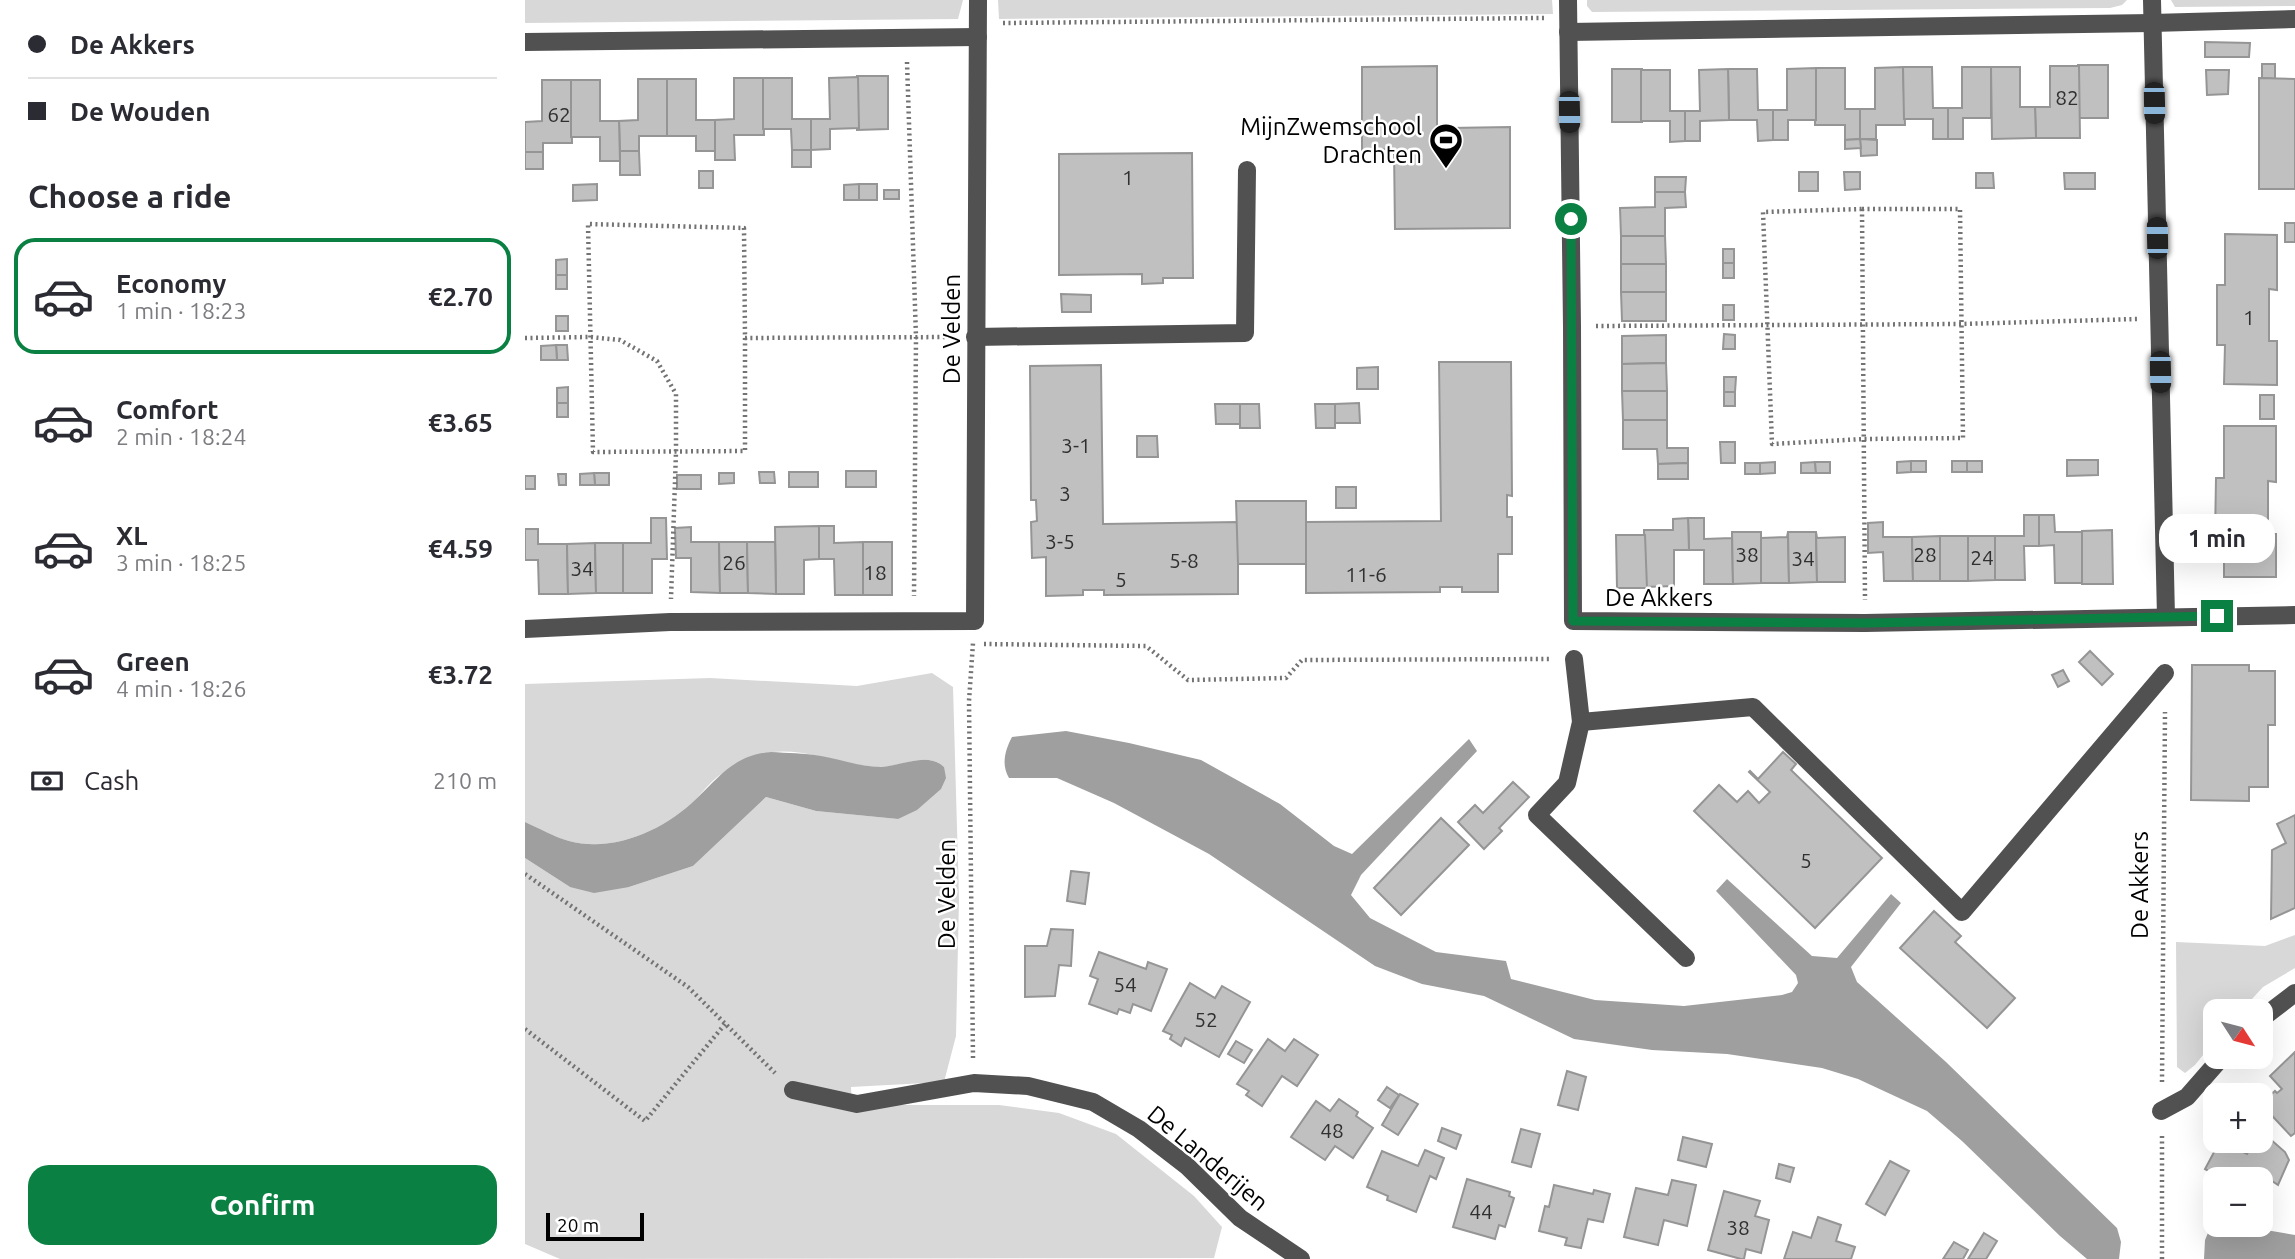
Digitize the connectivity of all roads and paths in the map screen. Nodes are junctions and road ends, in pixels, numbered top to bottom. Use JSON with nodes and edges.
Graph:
{"nodes":[{"id":1,"x":978,"y":0,"type":"edge"},
{"id":2,"x":2152,"y":0,"type":"edge"},
{"id":3,"x":1568,"y":17,"type":"edge"},
{"id":4,"x":2295,"y":19,"type":"edge"},
{"id":5,"x":2152,"y":23,"type":"junction"},
{"id":6,"x":978,"y":30,"type":"junction"},
{"id":7,"x":906,"y":37,"type":"junction"},
{"id":8,"x":525,"y":42,"type":"edge"},
{"id":9,"x":1247,"y":170,"type":"dead end"},
{"id":10,"x":1862,"y":209,"type":"junction"},
{"id":11,"x":2159,"y":318,"type":"junction"},
{"id":12,"x":1962,"y":324,"type":"junction"},
{"id":13,"x":1863,"y":325,"type":"junction"},
{"id":14,"x":1572,"y":326,"type":"junction"},
{"id":15,"x":1767,"y":326,"type":"junction"},
{"id":16,"x":590,"y":337,"type":"junction"},
{"id":17,"x":916,"y":337,"type":"junction"},
{"id":18,"x":975,"y":337,"type":"junction"},
{"id":19,"x":525,"y":338,"type":"edge"},
{"id":20,"x":745,"y":338,"type":"junction"},
{"id":21,"x":1864,"y":439,"type":"junction"},
{"id":22,"x":676,"y":452,"type":"junction"},
{"id":23,"x":2295,"y":615,"type":"edge"},
{"id":24,"x":2166,"y":617,"type":"junction"},
{"id":25,"x":914,"y":621,"type":"junction"},
{"id":26,"x":975,"y":621,"type":"junction"},
{"id":27,"x":670,"y":622,"type":"junction"},
{"id":28,"x":1865,"y":623,"type":"junction"},
{"id":29,"x":525,"y":629,"type":"edge"},
{"id":30,"x":973,"y":644,"type":"junction"},
{"id":31,"x":1574,"y":659,"type":"joint"},
{"id":32,"x":2165,"y":673,"type":"joint"},
{"id":33,"x":1581,"y":722,"type":"junction"},
{"id":34,"x":525,"y":874,"type":"edge"},
{"id":35,"x":1686,"y":958,"type":"dead end"},
{"id":36,"x":2295,"y":993,"type":"edge"},
{"id":37,"x":2273,"y":1010,"type":"edge"},
{"id":38,"x":725,"y":1024,"type":"junction"},
{"id":39,"x":525,"y":1030,"type":"edge"},
{"id":40,"x":2212,"y":1069,"type":"edge"},
{"id":41,"x":974,"y":1083,"type":"junction"},
{"id":42,"x":793,"y":1090,"type":"joint"},
{"id":43,"x":2161,"y":1111,"type":"junction"},
{"id":44,"x":1301,"y":1259,"type":"edge"},
{"id":45,"x":2162,"y":1259,"type":"edge"}],
"edges":[{"from":1,"to":6,"type":"street","name":"De Velden"},
{"from":2,"to":5,"type":"street"},
{"from":3,"to":5,"type":"street"},
{"from":3,"to":6,"type":"path"},
{"from":3,"to":14,"type":"street","name":"De Akkers"},
{"from":4,"to":5,"type":"street"},
{"from":5,"to":11,"type":"street"},
{"from":6,"to":7,"type":"street"},
{"from":6,"to":18,"type":"street","name":"De Velden"},
{"from":7,"to":8,"type":"street"},
{"from":7,"to":17,"type":"path"},
{"from":9,"to":18,"type":"street"},
{"from":10,"to":12,"type":"path"},
{"from":10,"to":13,"type":"path"},
{"from":10,"to":15,"type":"path"},
{"from":11,"to":12,"type":"path"},
{"from":11,"to":24,"type":"street"},
{"from":12,"to":13,"type":"path"},
{"from":12,"to":21,"type":"path"},
{"from":13,"to":15,"type":"path"},
{"from":13,"to":21,"type":"path"},
{"from":14,"to":15,"type":"path"},
{"from":14,"to":28,"type":"street","name":"De Akkers"},
{"from":15,"to":21,"type":"path"},
{"from":16,"to":19,"type":"path"},
{"from":16,"to":20,"type":"path"},
{"from":16,"to":22,"type":"path"},
{"from":16,"to":22,"type":"path"},
{"from":17,"to":18,"type":"path"},
{"from":17,"to":20,"type":"path"},
{"from":17,"to":25,"type":"path"},
{"from":18,"to":26,"type":"street","name":"De Velden"},
{"from":20,"to":22,"type":"path"},
{"from":21,"to":28,"type":"path"},
{"from":22,"to":27,"type":"path"},
{"from":23,"to":24,"type":"street","name":"De Akkers"},
{"from":24,"to":28,"type":"street","name":"De Akkers"},
{"from":25,"to":26,"type":"street"},
{"from":25,"to":27,"type":"street"},
{"from":26,"to":30,"type":"path","name":"De Velden"},
{"from":27,"to":29,"type":"street"},
{"from":30,"to":31,"type":"path"},
{"from":30,"to":41,"type":"path","name":"De Velden"},
{"from":31,"to":33,"type":"street"},
{"from":32,"to":33,"type":"street"},
{"from":32,"to":43,"type":"path","name":"De Akkers"},
{"from":33,"to":35,"type":"street"},
{"from":34,"to":38,"type":"path"},
{"from":36,"to":37,"type":"street"},
{"from":38,"to":39,"type":"path"},
{"from":38,"to":42,"type":"path"},
{"from":40,"to":43,"type":"street"},
{"from":41,"to":42,"type":"street","name":"De Landerijen"},
{"from":41,"to":44,"type":"street","name":"De Landerijen"},
{"from":43,"to":45,"type":"path","name":"De Akkers"}]}
